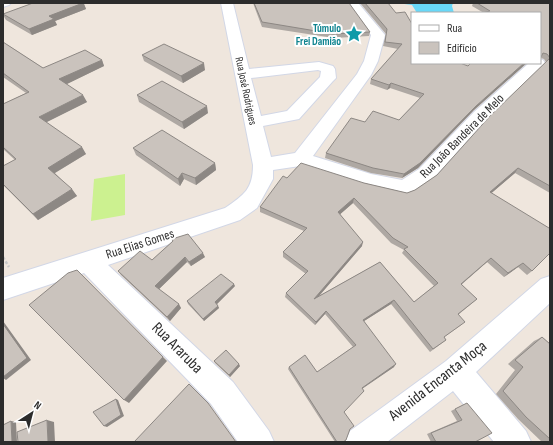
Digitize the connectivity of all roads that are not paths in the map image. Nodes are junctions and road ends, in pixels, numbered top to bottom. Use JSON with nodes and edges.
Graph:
{"nodes":[{"id":1,"x":227,"y":3,"type":"edge"},
{"id":2,"x":355,"y":6,"type":"dead end"},
{"id":3,"x":537,"y":64,"type":"edge"},
{"id":4,"x":243,"y":74,"type":"junction"},
{"id":5,"x":254,"y":123,"type":"junction"},
{"id":6,"x":301,"y":158,"type":"junction"},
{"id":7,"x":263,"y":172,"type":"junction"},
{"id":8,"x":88,"y":261,"type":"junction"},
{"id":9,"x":550,"y":287,"type":"edge"},
{"id":10,"x":3,"y":289,"type":"edge"},
{"id":11,"x":456,"y":372,"type":"junction"},
{"id":12,"x":258,"y":442,"type":"edge"},
{"id":13,"x":361,"y":442,"type":"edge"},
{"id":14,"x":515,"y":442,"type":"edge"}],
"edges":[{"from":1,"to":4,"type":"street","name":"Rua José Rodrigues"},
{"from":2,"to":6,"type":"street"},
{"from":3,"to":6,"type":"street","name":"Rua João Bandeira de Melo"},
{"from":4,"to":5,"type":"street","name":"Rua José Rodrigues"},
{"from":4,"to":5,"type":"street"},
{"from":5,"to":7,"type":"street","name":"Rua José Rodrigues"},
{"from":6,"to":7,"type":"street","name":"Rua João Bandeira de Melo"},
{"from":7,"to":8,"type":"street","name":"Rua Elias Gomes"},
{"from":8,"to":10,"type":"street","name":"Rua Elias Gomes"},
{"from":8,"to":12,"type":"street","name":"Rua Araruba"},
{"from":9,"to":11,"type":"street","name":"Avenida Encanta Moça"},
{"from":11,"to":13,"type":"street","name":"Avenida Encanta Moça"},
{"from":11,"to":14,"type":"street"}]}
